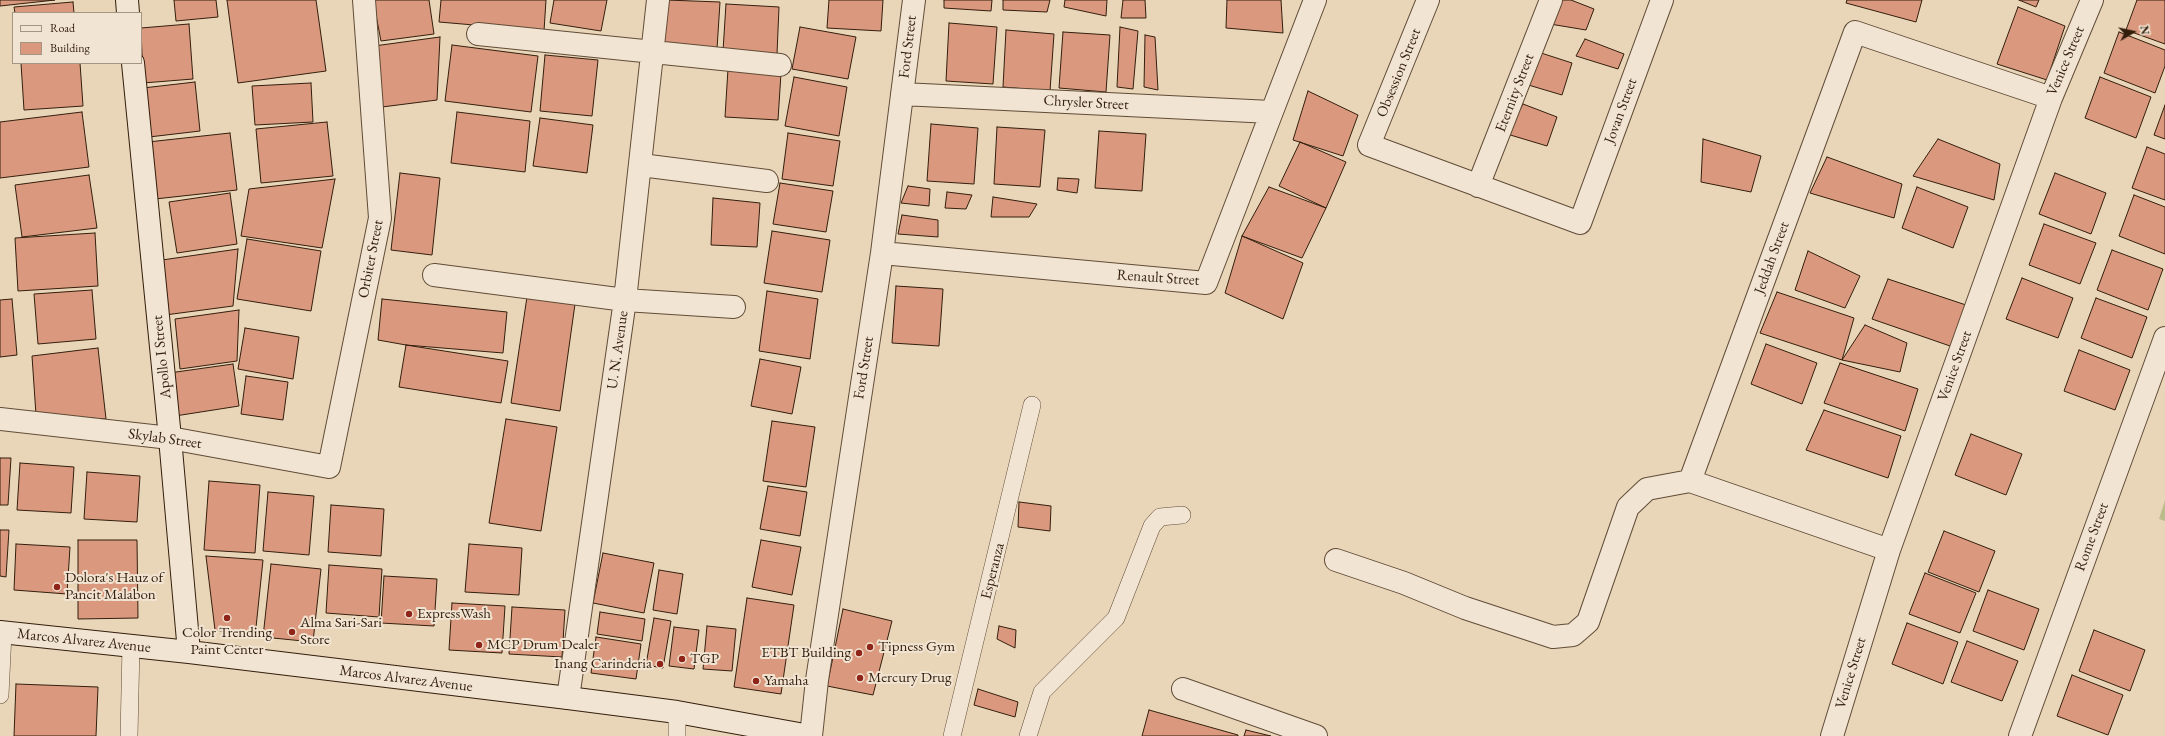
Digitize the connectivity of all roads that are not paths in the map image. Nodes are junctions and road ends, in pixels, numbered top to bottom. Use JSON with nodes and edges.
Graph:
{"nodes":[{"id":1,"x":127,"y":0,"type":"edge"},
{"id":2,"x":364,"y":0,"type":"edge"},
{"id":3,"x":658,"y":0,"type":"edge"},
{"id":4,"x":914,"y":0,"type":"edge"},
{"id":5,"x":1315,"y":0,"type":"edge"},
{"id":6,"x":1428,"y":0,"type":"edge"},
{"id":7,"x":1551,"y":0,"type":"edge"},
{"id":8,"x":1662,"y":0,"type":"edge"},
{"id":9,"x":2092,"y":0,"type":"edge"},
{"id":10,"x":128,"y":12,"type":"edge"},
{"id":11,"x":478,"y":34,"type":"dead end"},
{"id":12,"x":652,"y":52,"type":"junction"},
{"id":13,"x":133,"y":64,"type":"edge"},
{"id":14,"x":780,"y":65,"type":"dead end"},
{"id":15,"x":902,"y":94,"type":"junction"},
{"id":16,"x":2051,"y":98,"type":"junction"},
{"id":17,"x":1271,"y":112,"type":"junction"},
{"id":18,"x":641,"y":166,"type":"junction"},
{"id":19,"x":766,"y":181,"type":"dead end"},
{"id":20,"x":1478,"y":186,"type":"junction"},
{"id":21,"x":882,"y":253,"type":"junction"},
{"id":22,"x":434,"y":275,"type":"dead end"},
{"id":23,"x":625,"y":300,"type":"junction"},
{"id":24,"x":734,"y":307,"type":"dead end"},
{"id":25,"x":2165,"y":338,"type":"edge"},
{"id":26,"x":1032,"y":405,"type":"dead end"},
{"id":27,"x":0,"y":419,"type":"edge"},
{"id":28,"x":170,"y":438,"type":"junction"},
{"id":29,"x":329,"y":467,"type":"joint"},
{"id":30,"x":1690,"y":481,"type":"junction"},
{"id":31,"x":1182,"y":515,"type":"dead end"},
{"id":32,"x":1889,"y":550,"type":"junction"},
{"id":33,"x":1336,"y":560,"type":"dead end"},
{"id":34,"x":1,"y":633,"type":"edge"},
{"id":35,"x":131,"y":646,"type":"junction"},
{"id":36,"x":189,"y":652,"type":"junction"},
{"id":37,"x":1183,"y":689,"type":"dead end"},
{"id":38,"x":0,"y":695,"type":"edge"},
{"id":39,"x":568,"y":698,"type":"junction"},
{"id":40,"x":677,"y":712,"type":"junction"},
{"id":41,"x":740,"y":730,"type":"edge"},
{"id":42,"x":129,"y":736,"type":"edge"},
{"id":43,"x":677,"y":736,"type":"edge"},
{"id":44,"x":810,"y":736,"type":"edge"},
{"id":45,"x":952,"y":736,"type":"edge"},
{"id":46,"x":1028,"y":736,"type":"edge"},
{"id":47,"x":1316,"y":736,"type":"edge"},
{"id":48,"x":1832,"y":736,"type":"edge"},
{"id":49,"x":2020,"y":736,"type":"edge"}],
"edges":[{"from":1,"to":10,"type":"street"},
{"from":2,"to":29,"type":"street","name":"Orbiter Street"},
{"from":3,"to":12,"type":"street","name":"U. N. Avenue"},
{"from":4,"to":15,"type":"street","name":"Ford Street"},
{"from":5,"to":17,"type":"street","name":"Renault Street"},
{"from":6,"to":20,"type":"street","name":"Obsession Street"},
{"from":7,"to":20,"type":"street","name":"Eternity Street"},
{"from":8,"to":20,"type":"street","name":"Jovan Street"},
{"from":9,"to":16,"type":"street","name":"Venice Street"},
{"from":11,"to":12,"type":"street"},
{"from":12,"to":14,"type":"street"},
{"from":12,"to":18,"type":"street","name":"U. N. Avenue"},
{"from":13,"to":28,"type":"street","name":"Apollo I Street"},
{"from":15,"to":17,"type":"street","name":"Chrysler Street"},
{"from":15,"to":21,"type":"street","name":"Ford Street"},
{"from":16,"to":30,"type":"street","name":"Jeddah Street"},
{"from":16,"to":32,"type":"street","name":"Venice Street"},
{"from":17,"to":21,"type":"street","name":"Renault Street"},
{"from":18,"to":19,"type":"street"},
{"from":18,"to":23,"type":"street","name":"U. N. Avenue"},
{"from":21,"to":44,"type":"street","name":"Ford Street"},
{"from":22,"to":23,"type":"street"},
{"from":23,"to":24,"type":"street"},
{"from":23,"to":39,"type":"street","name":"U. N. Avenue"},
{"from":25,"to":49,"type":"street","name":"Rome Street"},
{"from":26,"to":45,"type":"lane","name":"Esperanza"},
{"from":27,"to":28,"type":"street","name":"Skylab Street"},
{"from":28,"to":29,"type":"street","name":"Skylab Street"},
{"from":28,"to":36,"type":"street","name":"Apollo I Street"},
{"from":30,"to":32,"type":"street"},
{"from":30,"to":33,"type":"street"},
{"from":31,"to":46,"type":"lane"},
{"from":32,"to":48,"type":"street","name":"Venice Street"},
{"from":34,"to":35,"type":"street","name":"Marcos Alvarez Avenue"},
{"from":34,"to":38,"type":"lane"},
{"from":35,"to":36,"type":"street","name":"Marcos Alvarez Avenue"},
{"from":35,"to":42,"type":"lane"},
{"from":36,"to":39,"type":"street","name":"Marcos Alvarez Avenue"},
{"from":37,"to":47,"type":"street"},
{"from":39,"to":40,"type":"street","name":"Marcos Alvarez Avenue"},
{"from":40,"to":41,"type":"street","name":"Marcos Alvarez Avenue"},
{"from":40,"to":43,"type":"lane"},
{"from":41,"to":44,"type":"street","name":"Marcos Alvarez Avenue"}]}
